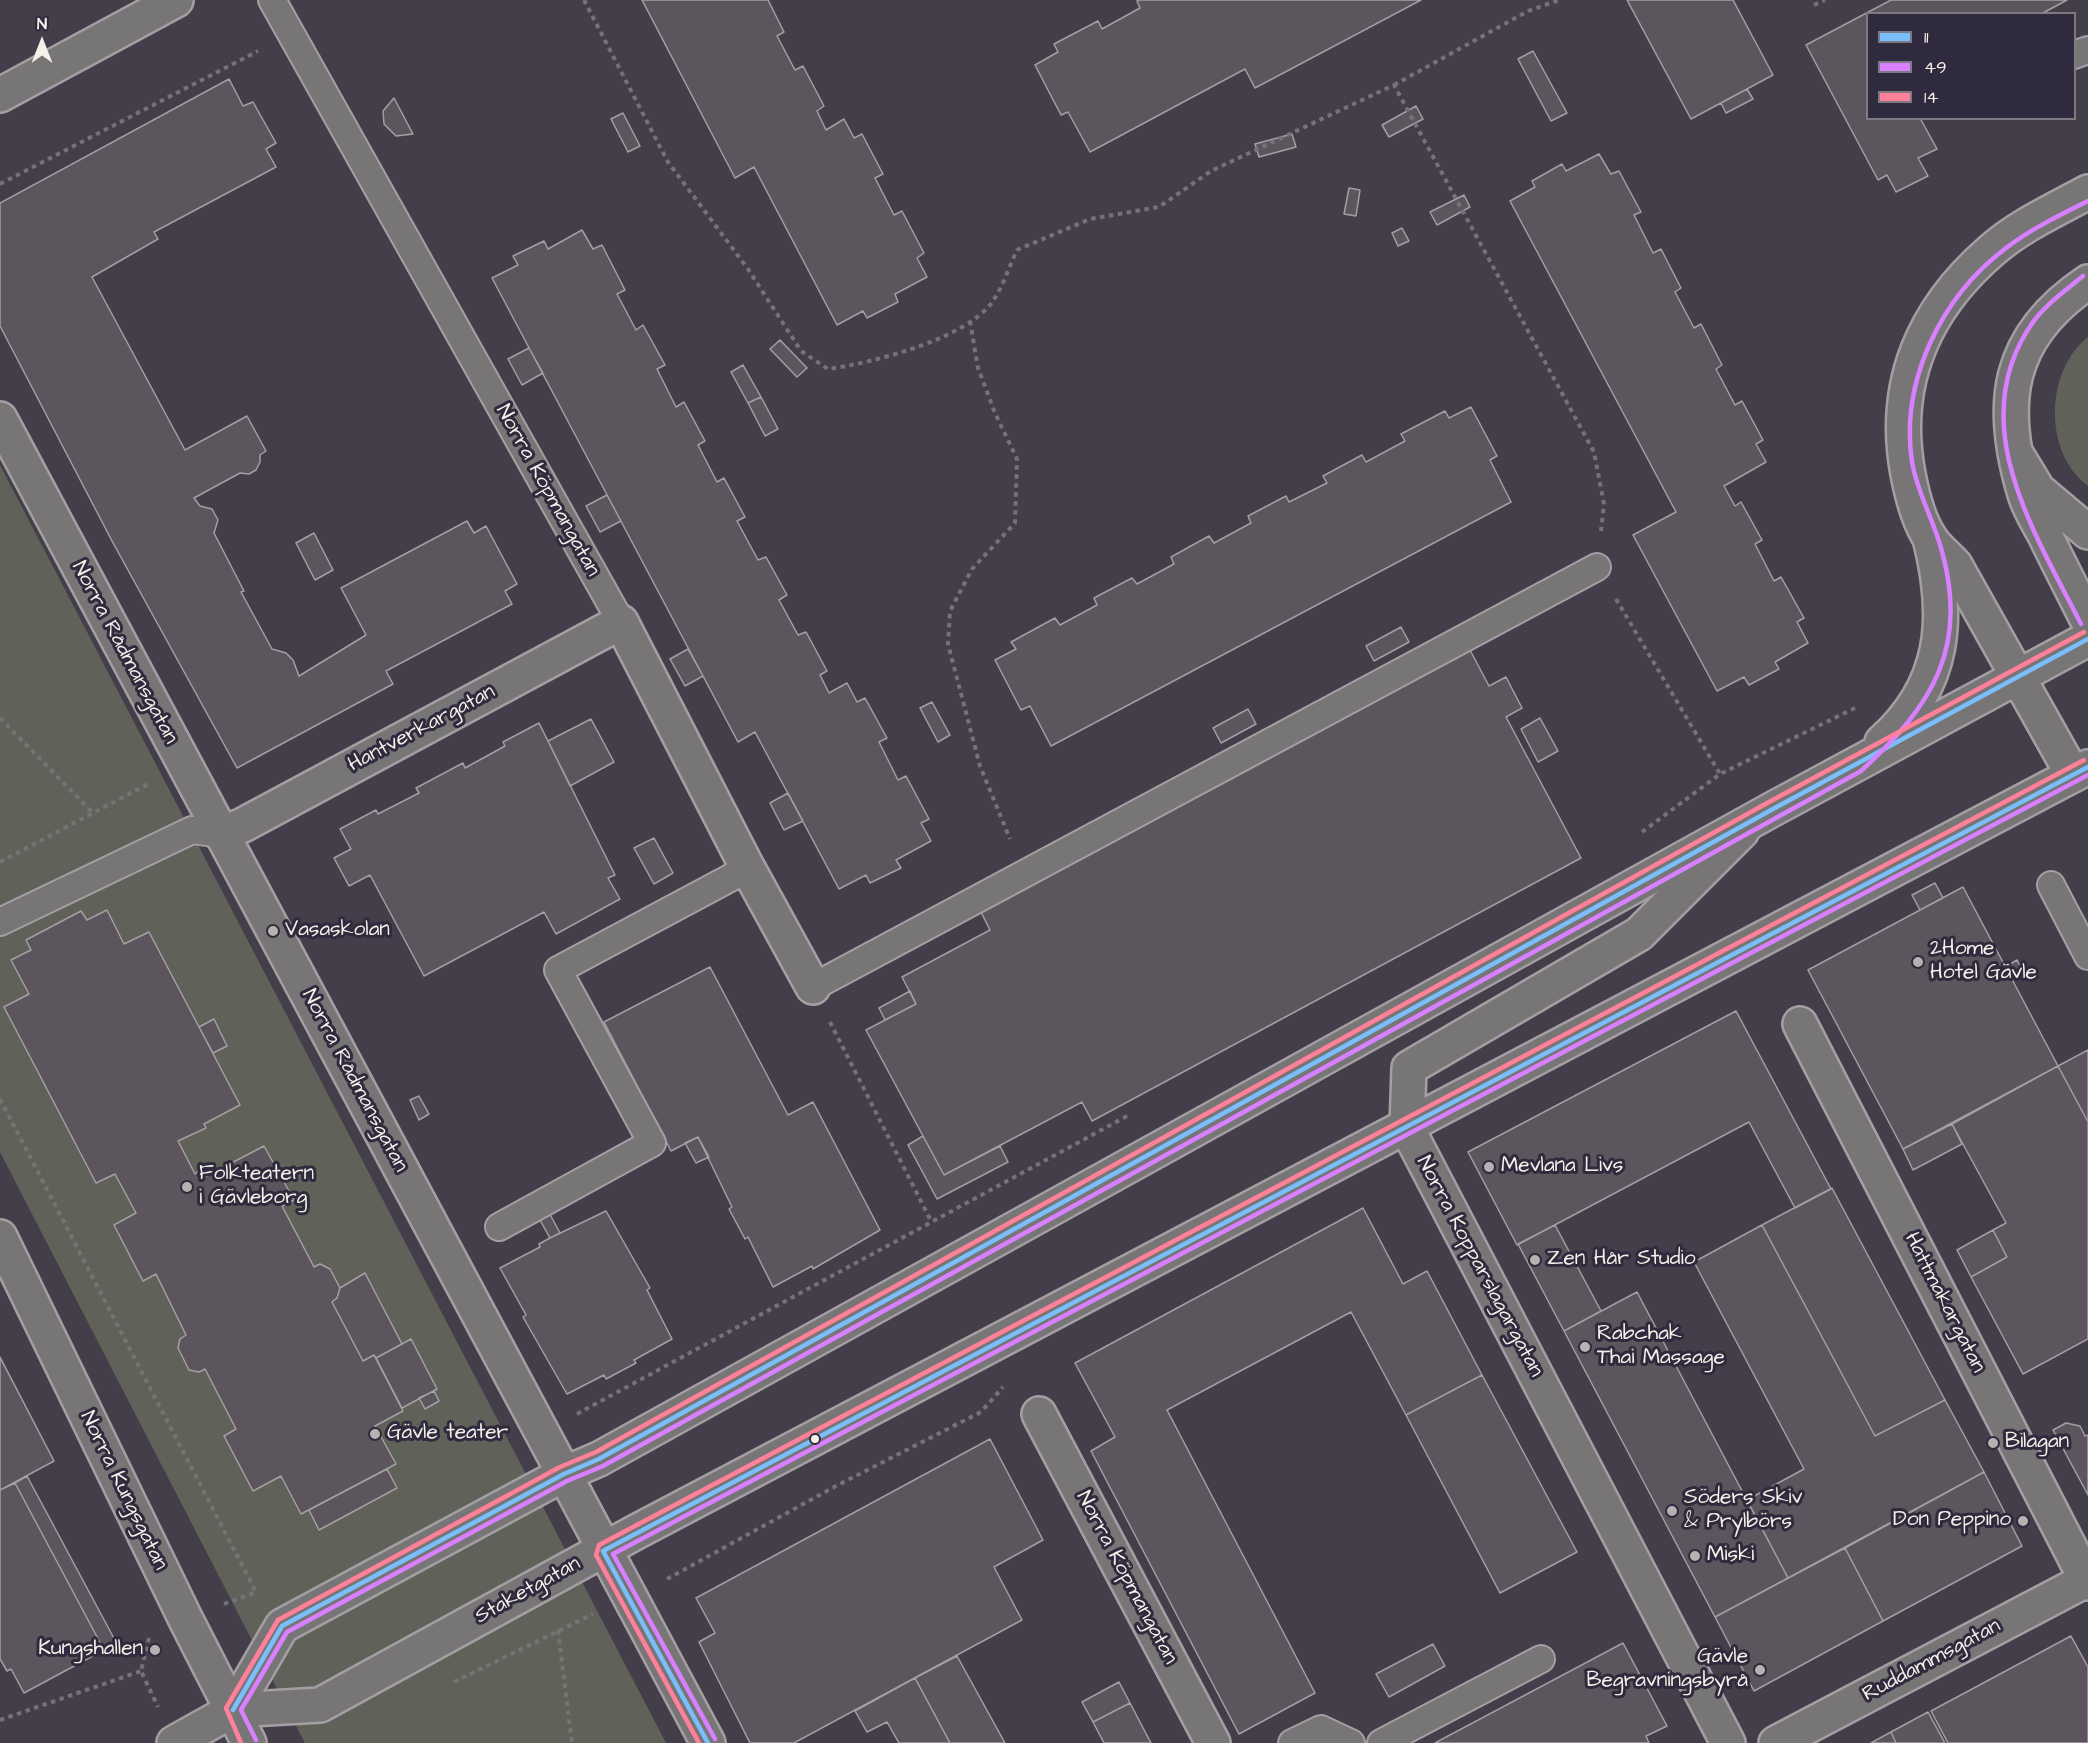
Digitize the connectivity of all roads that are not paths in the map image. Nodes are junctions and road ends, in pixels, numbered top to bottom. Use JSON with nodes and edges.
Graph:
{"nodes":[{"id":1,"x":176,"y":0,"type":"edge"},
{"id":2,"x":272,"y":0,"type":"edge"},
{"id":3,"x":0,"y":95,"type":"edge"},
{"id":4,"x":2088,"y":192,"type":"edge"},
{"id":5,"x":2088,"y":282,"type":"edge"},
{"id":6,"x":0,"y":419,"type":"edge"},
{"id":7,"x":2015,"y":452,"type":"junction"},
{"id":8,"x":2088,"y":532,"type":"edge"},
{"id":9,"x":1930,"y":538,"type":"junction"},
{"id":10,"x":1597,"y":567,"type":"road end"},
{"id":11,"x":2088,"y":621,"type":"edge"},
{"id":12,"x":621,"y":622,"type":"junction"},
{"id":13,"x":2088,"y":639,"type":"edge"},
{"id":14,"x":2019,"y":677,"type":"junction"},
{"id":15,"x":1856,"y":765,"type":"junction"},
{"id":16,"x":2081,"y":771,"type":"edge"},
{"id":17,"x":1754,"y":819,"type":"junction"},
{"id":18,"x":221,"y":834,"type":"junction"},
{"id":19,"x":746,"y":865,"type":"junction"},
{"id":20,"x":2051,"y":885,"type":"dead end"},
{"id":21,"x":0,"y":922,"type":"edge"},
{"id":22,"x":2088,"y":956,"type":"edge"},
{"id":23,"x":813,"y":987,"type":"joint"},
{"id":24,"x":1800,"y":1024,"type":"dead end"},
{"id":25,"x":1407,"y":1128,"type":"junction"},
{"id":26,"x":499,"y":1227,"type":"dead end"},
{"id":27,"x":0,"y":1237,"type":"edge"},
{"id":28,"x":1040,"y":1414,"type":"dead end"},
{"id":29,"x":564,"y":1474,"type":"junction"},
{"id":30,"x":603,"y":1551,"type":"junction"},
{"id":31,"x":2087,"y":1581,"type":"edge"},
{"id":32,"x":1541,"y":1659,"type":"dead end"},
{"id":33,"x":233,"y":1710,"type":"junction"},
{"id":34,"x":174,"y":1743,"type":"edge"},
{"id":35,"x":249,"y":1743,"type":"edge"},
{"id":36,"x":708,"y":1743,"type":"edge"},
{"id":37,"x":1214,"y":1743,"type":"edge"},
{"id":38,"x":1292,"y":1743,"type":"edge"},
{"id":39,"x":1351,"y":1743,"type":"edge"},
{"id":40,"x":1381,"y":1743,"type":"edge"},
{"id":41,"x":1728,"y":1743,"type":"edge"},
{"id":42,"x":1776,"y":1743,"type":"edge"}],
"edges":[{"from":1,"to":3,"type":"street"},
{"from":2,"to":12,"type":"lane","name":"Norra Köpmangatan"},
{"from":4,"to":9,"type":"street"},
{"from":5,"to":7,"type":"street"},
{"from":6,"to":18,"type":"street","name":"Norra Rådmansgatan"},
{"from":7,"to":8,"type":"street"},
{"from":7,"to":11,"type":"street"},
{"from":9,"to":14,"type":"street"},
{"from":9,"to":15,"type":"street"},
{"from":10,"to":23,"type":"lane"},
{"from":12,"to":18,"type":"street","name":"Hantverkargatan"},
{"from":12,"to":19,"type":"street","name":"Norra Köpmangatan"},
{"from":13,"to":14,"type":"street"},
{"from":14,"to":15,"type":"street"},
{"from":14,"to":16,"type":"street"},
{"from":15,"to":17,"type":"street"},
{"from":16,"to":25,"type":"street","name":"Staketgatan"},
{"from":17,"to":25,"type":"street","name":"Norra Kopparslagargatan"},
{"from":17,"to":29,"type":"street"},
{"from":18,"to":21,"type":"lane"},
{"from":18,"to":29,"type":"street","name":"Norra Rådmansgatan"},
{"from":19,"to":23,"type":"street","name":"Norra Köpmangatan"},
{"from":19,"to":26,"type":"lane"},
{"from":20,"to":22,"type":"lane"},
{"from":24,"to":31,"type":"street","name":"Hattmakargatan"},
{"from":25,"to":30,"type":"street","name":"Staketgatan"},
{"from":25,"to":41,"type":"street","name":"Norra Kopparslagargatan"},
{"from":27,"to":33,"type":"street","name":"Norra Kungsgatan"},
{"from":28,"to":37,"type":"street","name":"Norra Köpmangatan"},
{"from":29,"to":30,"type":"street","name":"Norra Rådmansgatan"},
{"from":29,"to":33,"type":"street"},
{"from":30,"to":33,"type":"street","name":"Staketgatan"},
{"from":30,"to":36,"type":"street","name":"Norra Rådmansgatan"},
{"from":31,"to":42,"type":"street","name":"Ruddammsgatan"},
{"from":32,"to":40,"type":"lane"},
{"from":33,"to":34,"type":"street","name":"Staketgatan"},
{"from":33,"to":35,"type":"street","name":"Norra Kungsgatan"},
{"from":38,"to":39,"type":"lane"}]}
